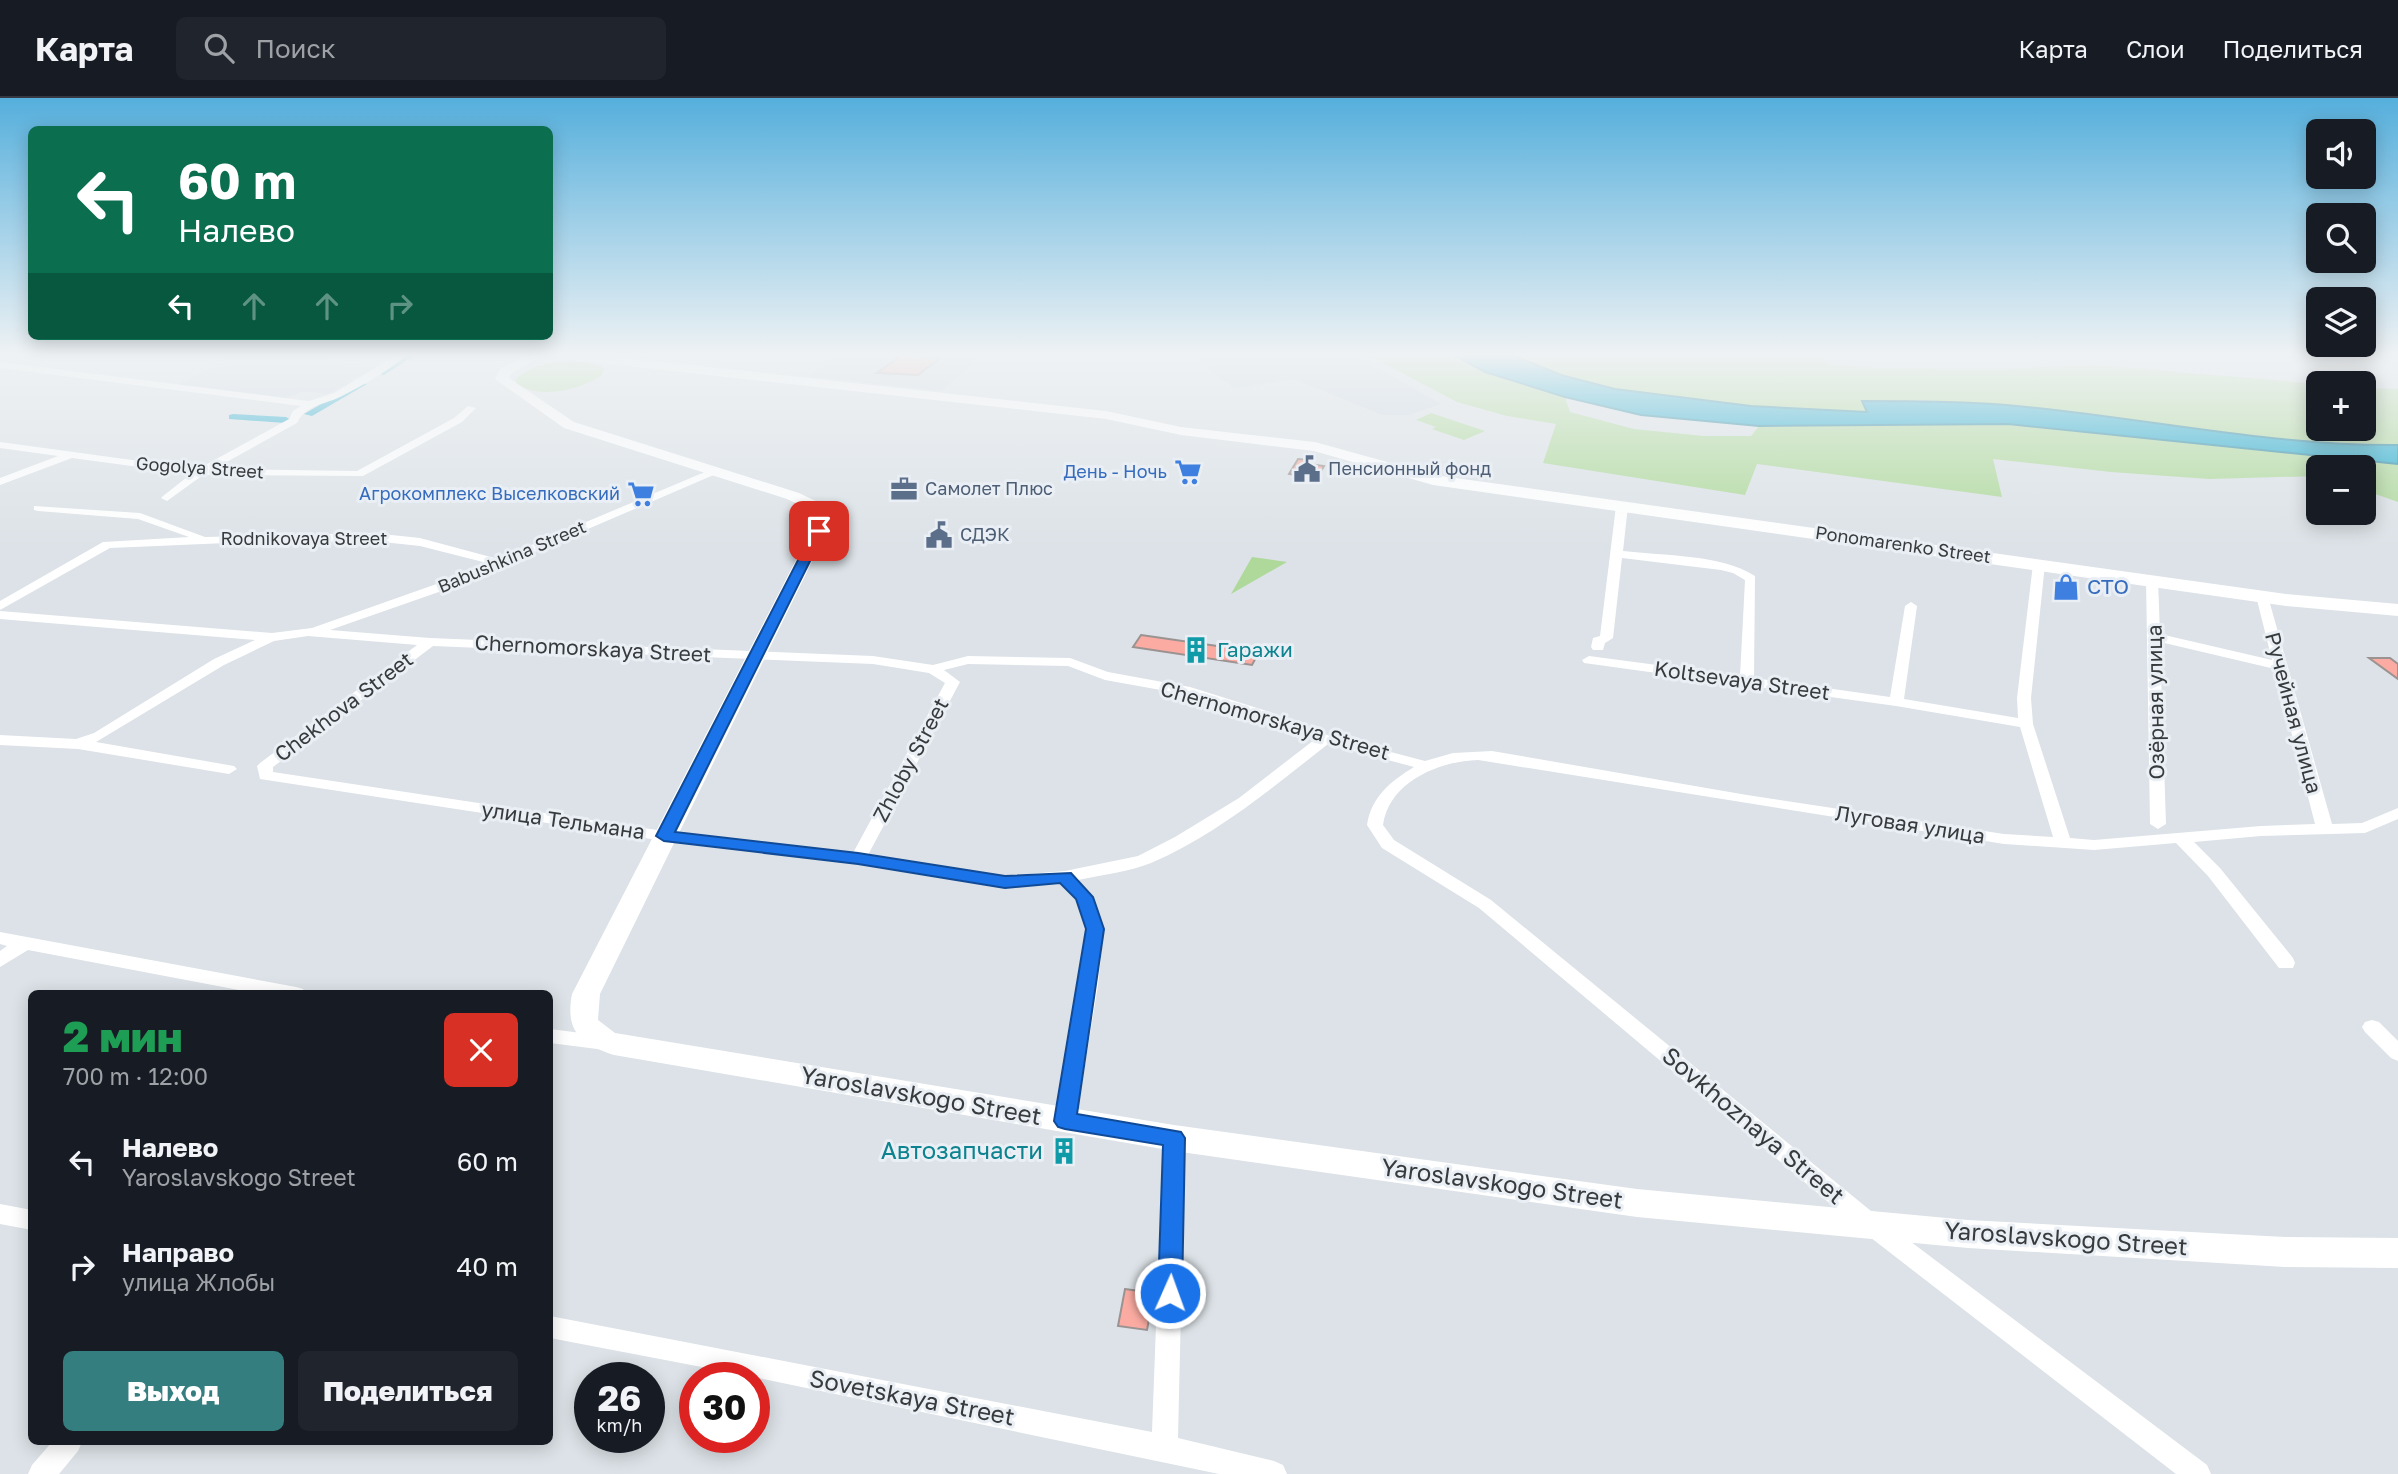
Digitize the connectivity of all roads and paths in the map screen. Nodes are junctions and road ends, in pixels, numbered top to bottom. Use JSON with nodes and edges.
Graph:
{"nodes":[{"id":1,"x":294,"y":419,"type":"edge"},
{"id":2,"x":459,"y":419,"type":"edge"},
{"id":3,"x":561,"y":419,"type":"edge"},
{"id":4,"x":1127,"y":419,"type":"edge"},
{"id":5,"x":0,"y":445,"type":"edge"},
{"id":6,"x":70,"y":455,"type":"junction"},
{"id":7,"x":200,"y":471,"type":"junction"},
{"id":8,"x":712,"y":471,"type":"junction"},
{"id":9,"x":0,"y":482,"type":"edge"},
{"id":10,"x":167,"y":498,"type":"dead end"},
{"id":11,"x":1622,"y":506,"type":"junction"},
{"id":12,"x":38,"y":508,"type":"dead end"},
{"id":13,"x":207,"y":540,"type":"junction"},
{"id":14,"x":1615,"y":554,"type":"junction"},
{"id":15,"x":499,"y":562,"type":"junction"},
{"id":16,"x":2039,"y":564,"type":"junction"},
{"id":17,"x":2152,"y":580,"type":"junction"},
{"id":18,"x":2262,"y":596,"type":"junction"},
{"id":19,"x":0,"y":606,"type":"edge"},
{"id":20,"x":1911,"y":606,"type":"dead end"},
{"id":21,"x":2398,"y":610,"type":"edge"},
{"id":22,"x":0,"y":615,"type":"edge"},
{"id":23,"x":308,"y":632,"type":"junction"},
{"id":24,"x":272,"y":637,"type":"junction"},
{"id":25,"x":2155,"y":637,"type":"junction"},
{"id":26,"x":430,"y":642,"type":"junction"},
{"id":27,"x":1598,"y":647,"type":"dead end"},
{"id":28,"x":757,"y":657,"type":"junction"},
{"id":29,"x":1589,"y":660,"type":"dead end"},
{"id":30,"x":2281,"y":666,"type":"junction"},
{"id":31,"x":933,"y":669,"type":"junction"},
{"id":32,"x":1747,"y":681,"type":"junction"},
{"id":33,"x":1896,"y":702,"type":"junction"},
{"id":34,"x":2026,"y":724,"type":"junction"},
{"id":35,"x":1325,"y":739,"type":"junction"},
{"id":36,"x":0,"y":740,"type":"edge"},
{"id":37,"x":18,"y":743,"type":"junction"},
{"id":38,"x":78,"y":744,"type":"junction"},
{"id":39,"x":0,"y":747,"type":"edge"},
{"id":40,"x":1423,"y":765,"type":"junction"},
{"id":41,"x":229,"y":769,"type":"dead end"},
{"id":42,"x":266,"y":776,"type":"joint"},
{"id":43,"x":2398,"y":813,"type":"edge"},
{"id":44,"x":2158,"y":824,"type":"dead end"},
{"id":45,"x":2325,"y":830,"type":"junction"},
{"id":46,"x":664,"y":836,"type":"junction"},
{"id":47,"x":2180,"y":838,"type":"junction"},
{"id":48,"x":2063,"y":842,"type":"junction"},
{"id":49,"x":858,"y":859,"type":"junction"},
{"id":50,"x":1065,"y":877,"type":"junction"},
{"id":51,"x":0,"y":938,"type":"edge"},
{"id":52,"x":24,"y":943,"type":"junction"},
{"id":53,"x":0,"y":961,"type":"edge"},
{"id":54,"x":2286,"y":964,"type":"dead end"},
{"id":55,"x":275,"y":990,"type":"edge"},
{"id":56,"x":2372,"y":1027,"type":"dead end"},
{"id":57,"x":553,"y":1036,"type":"edge"},
{"id":58,"x":604,"y":1040,"type":"junction"},
{"id":59,"x":2398,"y":1053,"type":"edge"},
{"id":60,"x":1065,"y":1121,"type":"junction"},
{"id":61,"x":1174,"y":1138,"type":"junction"},
{"id":62,"x":0,"y":1214,"type":"edge"},
{"id":63,"x":28,"y":1219,"type":"edge"},
{"id":64,"x":1874,"y":1227,"type":"junction"},
{"id":65,"x":2398,"y":1253,"type":"edge"},
{"id":66,"x":553,"y":1328,"type":"edge"},
{"id":67,"x":66,"y":1445,"type":"edge"},
{"id":68,"x":1166,"y":1448,"type":"junction"},
{"id":69,"x":1205,"y":1467,"type":"edge"},
{"id":70,"x":41,"y":1474,"type":"edge"},
{"id":71,"x":1274,"y":1474,"type":"edge"},
{"id":72,"x":2198,"y":1474,"type":"edge"}],
"edges":[{"from":1,"to":7,"type":"street"},
{"from":2,"to":7,"type":"street","name":"Gogolya Street"},
{"from":3,"to":8,"type":"street"},
{"from":4,"to":11,"type":"street","name":"Ponomarenko Street"},
{"from":5,"to":6,"type":"street","name":"Gogolya Street"},
{"from":6,"to":7,"type":"street","name":"Gogolya Street"},
{"from":6,"to":9,"type":"street"},
{"from":7,"to":10,"type":"street"},
{"from":8,"to":15,"type":"street","name":"Babushkina Street"},
{"from":8,"to":28,"type":"street"},
{"from":11,"to":14,"type":"street"},
{"from":11,"to":16,"type":"street","name":"Ponomarenko Street"},
{"from":12,"to":13,"type":"street"},
{"from":13,"to":15,"type":"street","name":"Rodnikovaya Street"},
{"from":13,"to":19,"type":"street","name":"Rodnikovaya Street"},
{"from":14,"to":27,"type":"street"},
{"from":14,"to":32,"type":"street"},
{"from":15,"to":23,"type":"street","name":"Babushkina Street"},
{"from":16,"to":17,"type":"street","name":"Ponomarenko Street"},
{"from":16,"to":34,"type":"street"},
{"from":17,"to":18,"type":"street","name":"Ponomarenko Street"},
{"from":17,"to":25,"type":"street","name":"Озёрная улица"},
{"from":18,"to":21,"type":"street","name":"Ponomarenko Street"},
{"from":18,"to":30,"type":"street","name":"Ручейная улица"},
{"from":20,"to":33,"type":"street"},
{"from":22,"to":24,"type":"street","name":"Chernomorskaya Street"},
{"from":23,"to":24,"type":"street","name":"Chernomorskaya Street"},
{"from":23,"to":26,"type":"street","name":"Chernomorskaya Street"},
{"from":24,"to":38,"type":"street"},
{"from":25,"to":30,"type":"street"},
{"from":25,"to":44,"type":"street","name":"Озёрная улица"},
{"from":26,"to":28,"type":"street","name":"Chernomorskaya Street"},
{"from":26,"to":42,"type":"street","name":"Chekhova Street"},
{"from":28,"to":31,"type":"street","name":"Chernomorskaya Street"},
{"from":28,"to":46,"type":"street"},
{"from":29,"to":32,"type":"street","name":"Koltsevaya Street"},
{"from":30,"to":45,"type":"street","name":"Ручейная улица"},
{"from":31,"to":35,"type":"street","name":"Chernomorskaya Street"},
{"from":31,"to":49,"type":"street","name":"Zhloby Street"},
{"from":32,"to":33,"type":"street","name":"Koltsevaya Street"},
{"from":33,"to":34,"type":"street","name":"Koltsevaya Street"},
{"from":34,"to":48,"type":"street"},
{"from":35,"to":40,"type":"street","name":"Chernomorskaya Street"},
{"from":35,"to":50,"type":"street","name":"улица Тельмана"},
{"from":36,"to":37,"type":"street"},
{"from":37,"to":38,"type":"street"},
{"from":37,"to":39,"type":"street"},
{"from":38,"to":41,"type":"street"},
{"from":40,"to":48,"type":"street","name":"Луговая улица"},
{"from":40,"to":64,"type":"street","name":"Sovkhoznaya Street"},
{"from":42,"to":46,"type":"street","name":"улица Тельмана"},
{"from":43,"to":45,"type":"street","name":"Луговая улица"},
{"from":45,"to":47,"type":"street","name":"Луговая улица"},
{"from":46,"to":49,"type":"street","name":"улица Тельмана"},
{"from":46,"to":58,"type":"street"},
{"from":47,"to":48,"type":"street","name":"Луговая улица"},
{"from":47,"to":54,"type":"street"},
{"from":49,"to":50,"type":"street","name":"улица Тельмана"},
{"from":50,"to":60,"type":"street"},
{"from":51,"to":52,"type":"street"},
{"from":52,"to":53,"type":"street"},
{"from":52,"to":55,"type":"street"},
{"from":56,"to":59,"type":"street"},
{"from":57,"to":58,"type":"street","name":"Yaroslavskogo Street"},
{"from":58,"to":60,"type":"street","name":"Yaroslavskogo Street"},
{"from":60,"to":61,"type":"street","name":"Yaroslavskogo Street"},
{"from":61,"to":64,"type":"street","name":"Yaroslavskogo Street"},
{"from":61,"to":68,"type":"street"},
{"from":62,"to":63,"type":"street"},
{"from":64,"to":65,"type":"street","name":"Yaroslavskogo Street"},
{"from":64,"to":72,"type":"street","name":"Sovkhoznaya Street"},
{"from":66,"to":68,"type":"street","name":"Sovetskaya Street"},
{"from":67,"to":70,"type":"street"},
{"from":68,"to":69,"type":"street","name":"Sovetskaya Street"},
{"from":69,"to":71,"type":"street","name":"Sovetskaya Street"}]}
